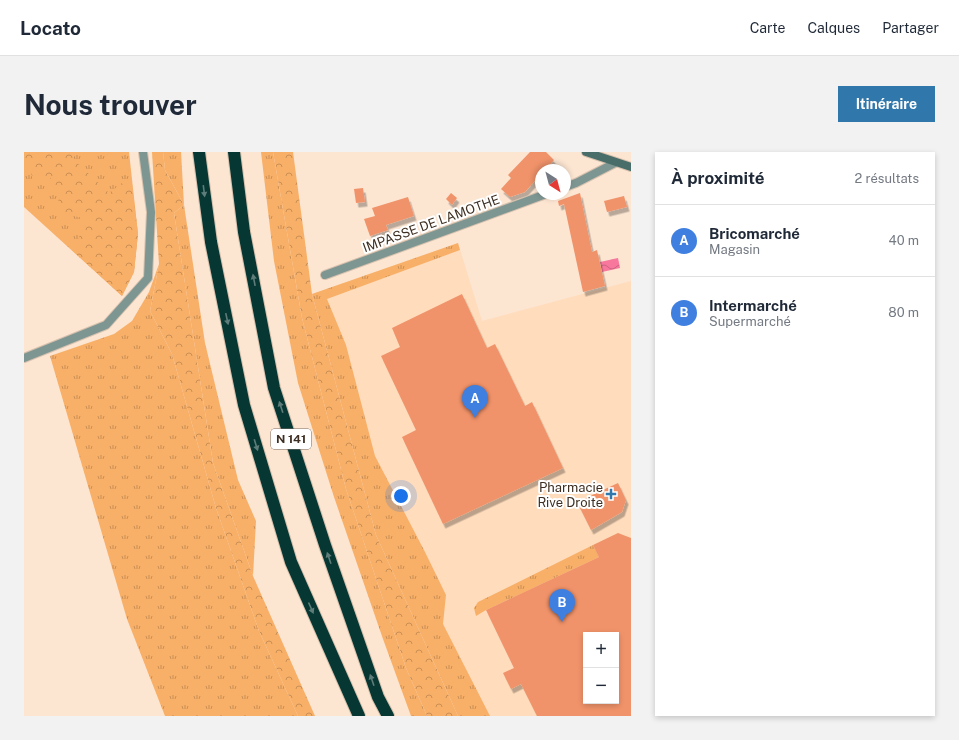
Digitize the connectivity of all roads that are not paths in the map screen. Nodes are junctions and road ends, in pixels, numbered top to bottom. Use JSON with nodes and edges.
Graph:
{"nodes":[{"id":1,"x":143,"y":152,"type":"edge"},
{"id":2,"x":199,"y":152,"type":"edge"},
{"id":3,"x":234,"y":152,"type":"edge"},
{"id":4,"x":586,"y":152,"type":"edge"},
{"id":5,"x":615,"y":163,"type":"junction"},
{"id":6,"x":631,"y":167,"type":"edge"},
{"id":7,"x":571,"y":185,"type":"edge"},
{"id":8,"x":535,"y":198,"type":"edge"},
{"id":9,"x":325,"y":275,"type":"dead end"},
{"id":10,"x":24,"y":358,"type":"edge"},
{"id":11,"x":359,"y":716,"type":"edge"},
{"id":12,"x":388,"y":716,"type":"edge"}],
"edges":[{"from":1,"to":10,"type":"street"},
{"from":2,"to":11,"type":"highway","number":"N 141","one_way":true},
{"from":12,"to":3,"type":"highway","number":"N 141","one_way":true},
{"from":4,"to":5,"type":"street"},
{"from":5,"to":6,"type":"street"},
{"from":5,"to":7,"type":"street"},
{"from":8,"to":9,"type":"street","name":"IMPASSE DE LAMOTHE"}]}
